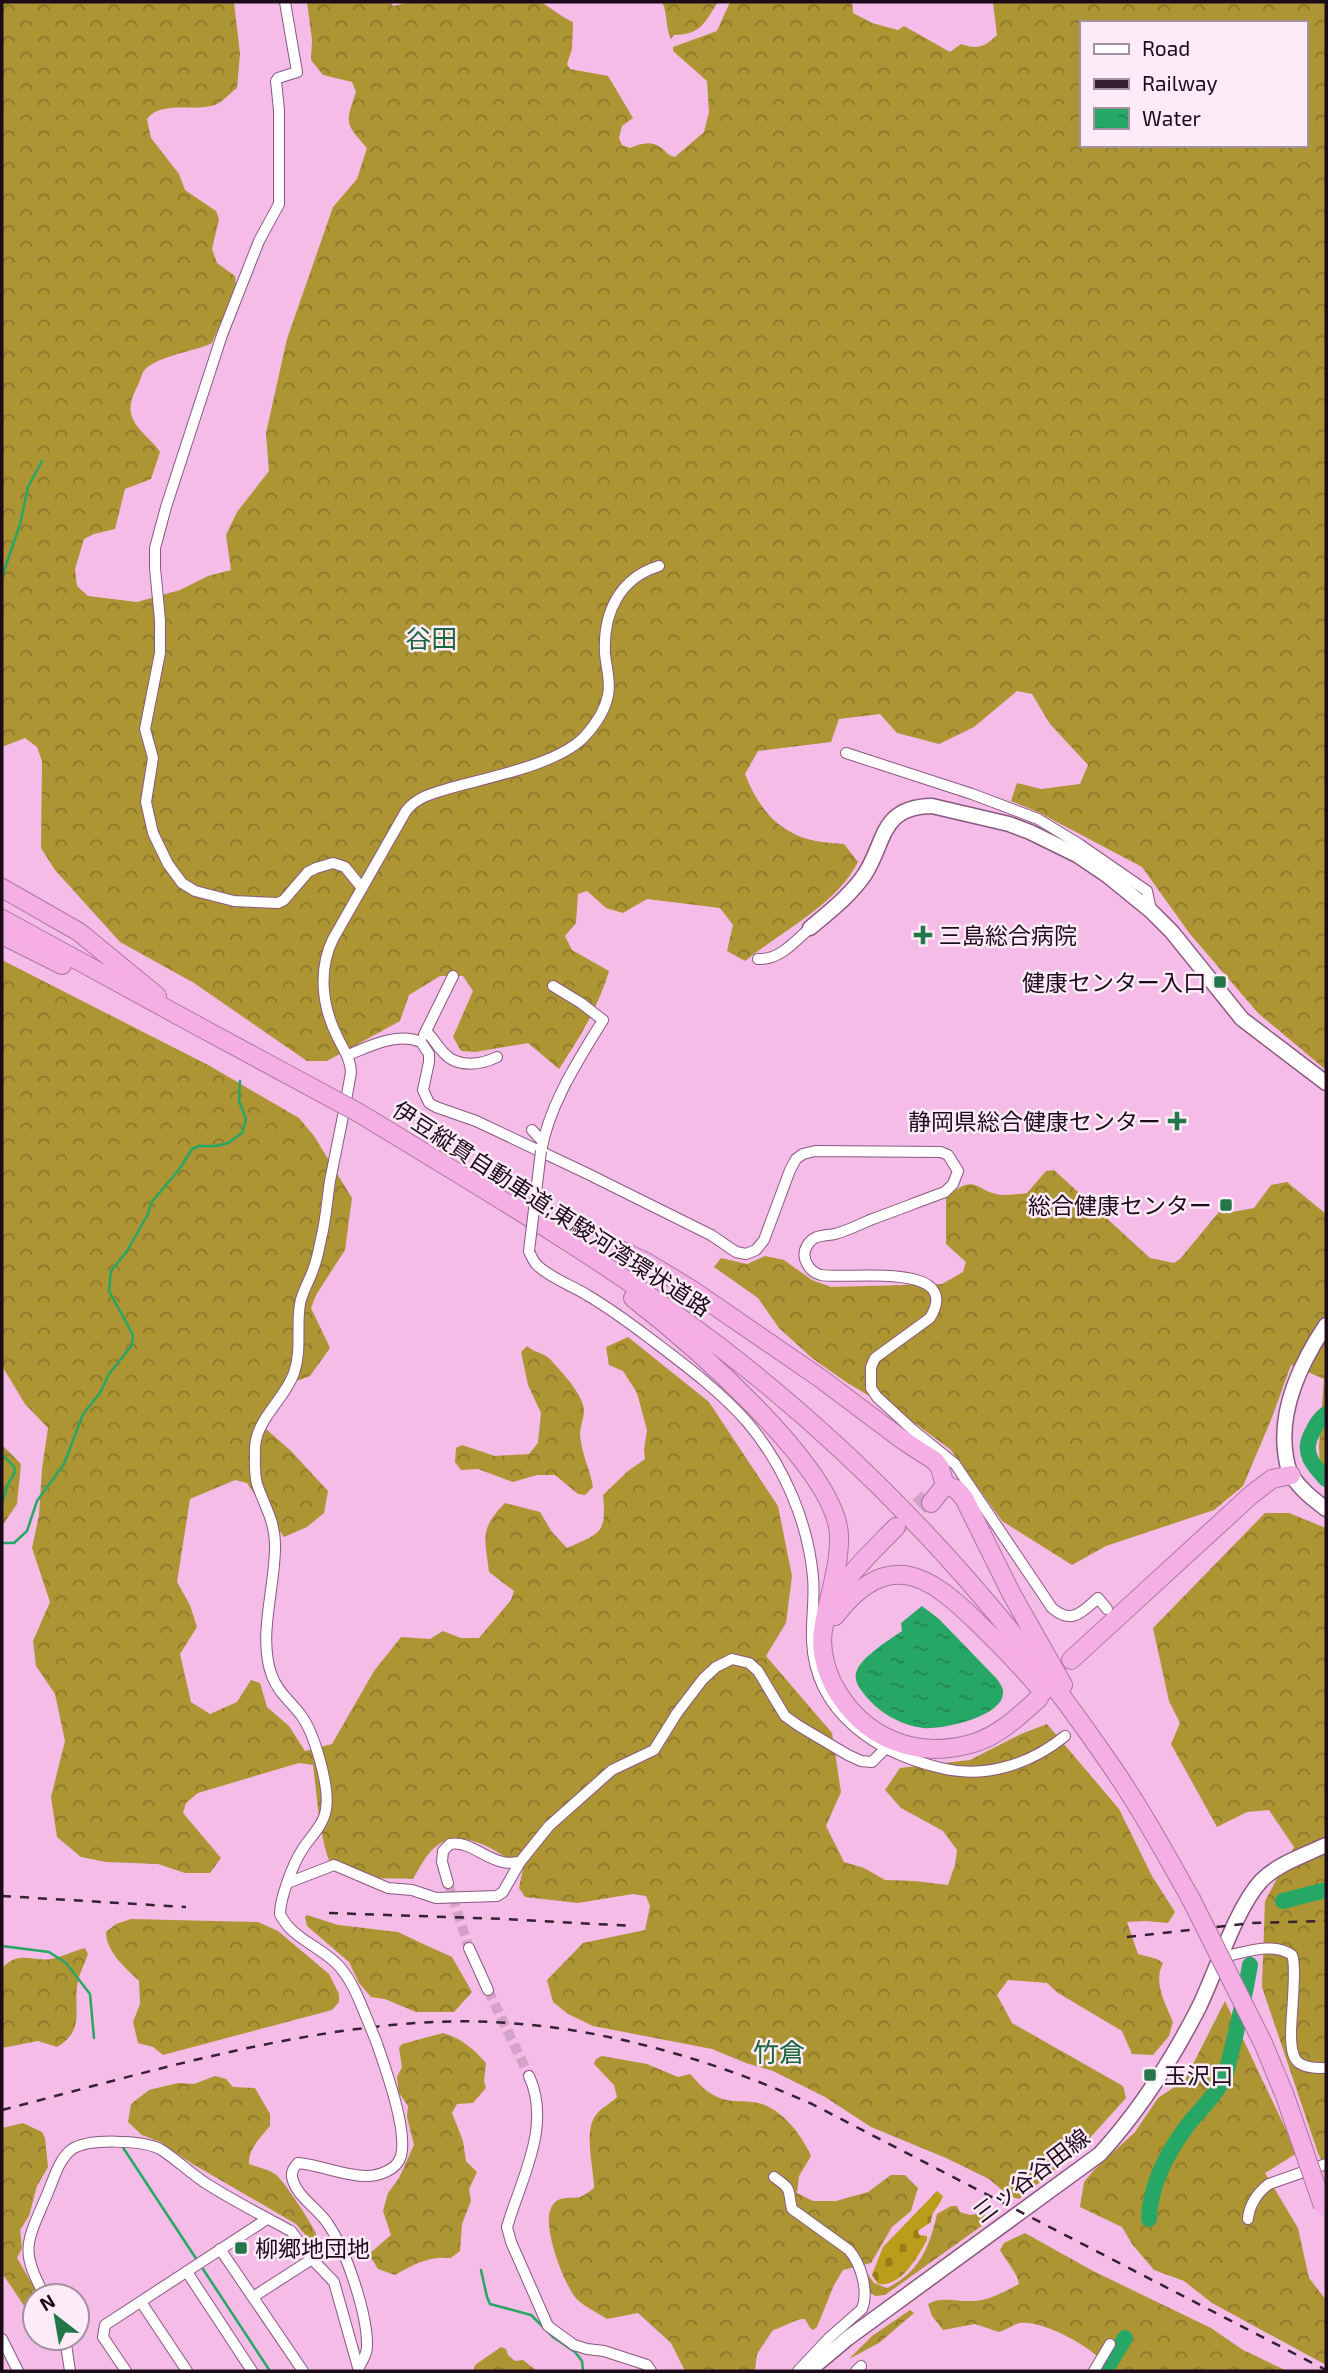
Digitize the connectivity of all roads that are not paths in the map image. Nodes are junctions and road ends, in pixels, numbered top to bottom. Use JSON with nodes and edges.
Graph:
{"nodes":[{"id":1,"x":285,"y":2,"type":"edge"},
{"id":2,"x":659,"y":566,"type":"dead end"},
{"id":3,"x":846,"y":753,"type":"dead end"},
{"id":4,"x":2,"y":888,"type":"edge"},
{"id":5,"x":362,"y":888,"type":"junction"},
{"id":6,"x":1151,"y":911,"type":"junction"},
{"id":7,"x":2,"y":919,"type":"edge"},
{"id":8,"x":810,"y":928,"type":"joint"},
{"id":9,"x":14,"y":936,"type":"edge"},
{"id":10,"x":758,"y":959,"type":"dead end"},
{"id":11,"x":453,"y":976,"type":"dead end"},
{"id":12,"x":553,"y":986,"type":"dead end"},
{"id":13,"x":188,"y":1021,"type":"junction"},
{"id":14,"x":426,"y":1031,"type":"junction"},
{"id":15,"x":421,"y":1042,"type":"junction"},
{"id":16,"x":348,"y":1055,"type":"junction"},
{"id":17,"x":497,"y":1057,"type":"dead end"},
{"id":18,"x":1326,"y":1083,"type":"edge"},
{"id":19,"x":532,"y":1130,"type":"dead end"},
{"id":20,"x":542,"y":1146,"type":"junction"},
{"id":21,"x":481,"y":1187,"type":"junction"},
{"id":22,"x":542,"y":1227,"type":"junction"},
{"id":23,"x":1326,"y":1325,"type":"edge"},
{"id":24,"x":1291,"y":1475,"type":"junction"},
{"id":25,"x":945,"y":1485,"type":"junction"},
{"id":26,"x":929,"y":1501,"type":"tunnel mouth"},
{"id":27,"x":1326,"y":1509,"type":"edge"},
{"id":28,"x":898,"y":1530,"type":"tunnel mouth"},
{"id":29,"x":1107,"y":1609,"type":"dead end"},
{"id":30,"x":829,"y":1620,"type":"junction"},
{"id":31,"x":1073,"y":1662,"type":"dead end"},
{"id":32,"x":1037,"y":1695,"type":"dead end"},
{"id":33,"x":1065,"y":1736,"type":"dead end"},
{"id":34,"x":885,"y":1749,"type":"junction"},
{"id":35,"x":1110,"y":1763,"type":"junction"},
{"id":36,"x":1150,"y":1826,"type":"junction"},
{"id":37,"x":1326,"y":1845,"type":"edge"},
{"id":38,"x":520,"y":1862,"type":"junction"},
{"id":39,"x":290,"y":1882,"type":"junction"},
{"id":40,"x":447,"y":1882,"type":"tunnel mouth"},
{"id":41,"x":468,"y":1948,"type":"tunnel mouth"},
{"id":42,"x":1222,"y":1957,"type":"junction"},
{"id":43,"x":488,"y":1990,"type":"tunnel mouth"},
{"id":44,"x":1326,"y":2068,"type":"edge"},
{"id":45,"x":530,"y":2076,"type":"tunnel mouth"},
{"id":46,"x":1326,"y":2164,"type":"edge"},
{"id":47,"x":774,"y":2176,"type":"dead end"},
{"id":48,"x":1325,"y":2210,"type":"edge"},
{"id":49,"x":267,"y":2218,"type":"junction"},
{"id":50,"x":1248,"y":2219,"type":"dead end"},
{"id":51,"x":220,"y":2249,"type":"junction"},
{"id":52,"x":312,"y":2259,"type":"junction"},
{"id":53,"x":187,"y":2272,"type":"junction"},
{"id":54,"x":37,"y":2282,"type":"edge"},
{"id":55,"x":253,"y":2297,"type":"junction"},
{"id":56,"x":141,"y":2302,"type":"junction"},
{"id":57,"x":2,"y":2339,"type":"edge"},
{"id":58,"x":1110,"y":2344,"type":"dead end"},
{"id":59,"x":67,"y":2352,"type":"edge"},
{"id":60,"x":359,"y":2369,"type":"edge"},
{"id":61,"x":18,"y":2371,"type":"edge"},
{"id":62,"x":70,"y":2371,"type":"edge"},
{"id":63,"x":126,"y":2371,"type":"edge"},
{"id":64,"x":187,"y":2371,"type":"edge"},
{"id":65,"x":252,"y":2371,"type":"edge"},
{"id":66,"x":303,"y":2371,"type":"edge"},
{"id":67,"x":651,"y":2371,"type":"edge"},
{"id":68,"x":798,"y":2371,"type":"edge"},
{"id":69,"x":812,"y":2371,"type":"edge"},
{"id":70,"x":1094,"y":2371,"type":"edge"}],
"edges":[{"from":1,"to":5,"type":"street"},
{"from":2,"to":5,"type":"street"},
{"from":3,"to":6,"type":"street"},
{"from":4,"to":13,"type":"highway"},
{"from":5,"to":16,"type":"street"},
{"from":6,"to":8,"type":"main road"},
{"from":6,"to":18,"type":"main road"},
{"from":7,"to":9,"type":"highway","name":"伊豆縦貫自動車道;東駿河湾環状道路"},
{"from":8,"to":10,"type":"street"},
{"from":9,"to":13,"type":"highway","name":"伊豆縦貫自動車道;東駿河湾環状道路"},
{"from":11,"to":14,"type":"street"},
{"from":12,"to":20,"type":"street"},
{"from":13,"to":21,"type":"highway","name":"伊豆縦貫自動車道;東駿河湾環状道路","bridge":true},
{"from":14,"to":15,"type":"street"},
{"from":14,"to":17,"type":"street"},
{"from":15,"to":16,"type":"street"},
{"from":15,"to":20,"type":"street"},
{"from":16,"to":39,"type":"street"},
{"from":19,"to":20,"type":"street"},
{"from":20,"to":29,"type":"street"},
{"from":20,"to":34,"type":"street","bridge":true},
{"from":21,"to":22,"type":"highway","name":"伊豆縦貫自動車道;東駿河湾環状道路"},
{"from":21,"to":25,"type":"highway"},
{"from":22,"to":30,"type":"highway"},
{"from":22,"to":35,"type":"highway","name":"伊豆縦貫自動車道;東駿河湾環状道路"},
{"from":23,"to":24,"type":"main road"},
{"from":24,"to":27,"type":"main road"},
{"from":24,"to":31,"type":"highway"},
{"from":25,"to":26,"type":"highway"},
{"from":25,"to":35,"type":"highway"},
{"from":28,"to":30,"type":"highway"},
{"from":30,"to":32,"type":"highway"},
{"from":30,"to":36,"type":"highway"},
{"from":33,"to":34,"type":"street"},
{"from":34,"to":38,"type":"street"},
{"from":35,"to":36,"type":"highway","name":"伊豆縦貫自動車道;東駿河湾環状道路"},
{"from":36,"to":48,"type":"highway","name":"伊豆縦貫自動車道;東駿河湾環状道路","bridge":true},
{"from":37,"to":42,"type":"main road","name":"三ッ谷谷田線"},
{"from":38,"to":39,"type":"street"},
{"from":38,"to":40,"type":"street"},
{"from":39,"to":60,"type":"street","bridge":true},
{"from":41,"to":43,"type":"street"},
{"from":42,"to":44,"type":"street"},
{"from":42,"to":69,"type":"main road","name":"三ッ谷谷田線"},
{"from":45,"to":67,"type":"street"},
{"from":46,"to":50,"type":"street"},
{"from":47,"to":68,"type":"street"},
{"from":49,"to":51,"type":"street"},
{"from":49,"to":52,"type":"street"},
{"from":49,"to":54,"type":"street"},
{"from":51,"to":53,"type":"street"},
{"from":51,"to":55,"type":"street"},
{"from":52,"to":55,"type":"street"},
{"from":52,"to":60,"type":"street"},
{"from":53,"to":56,"type":"street"},
{"from":53,"to":65,"type":"street"},
{"from":55,"to":66,"type":"street"},
{"from":56,"to":63,"type":"street"},
{"from":56,"to":64,"type":"street"},
{"from":57,"to":61,"type":"street"},
{"from":58,"to":70,"type":"street"},
{"from":59,"to":62,"type":"street"}]}
